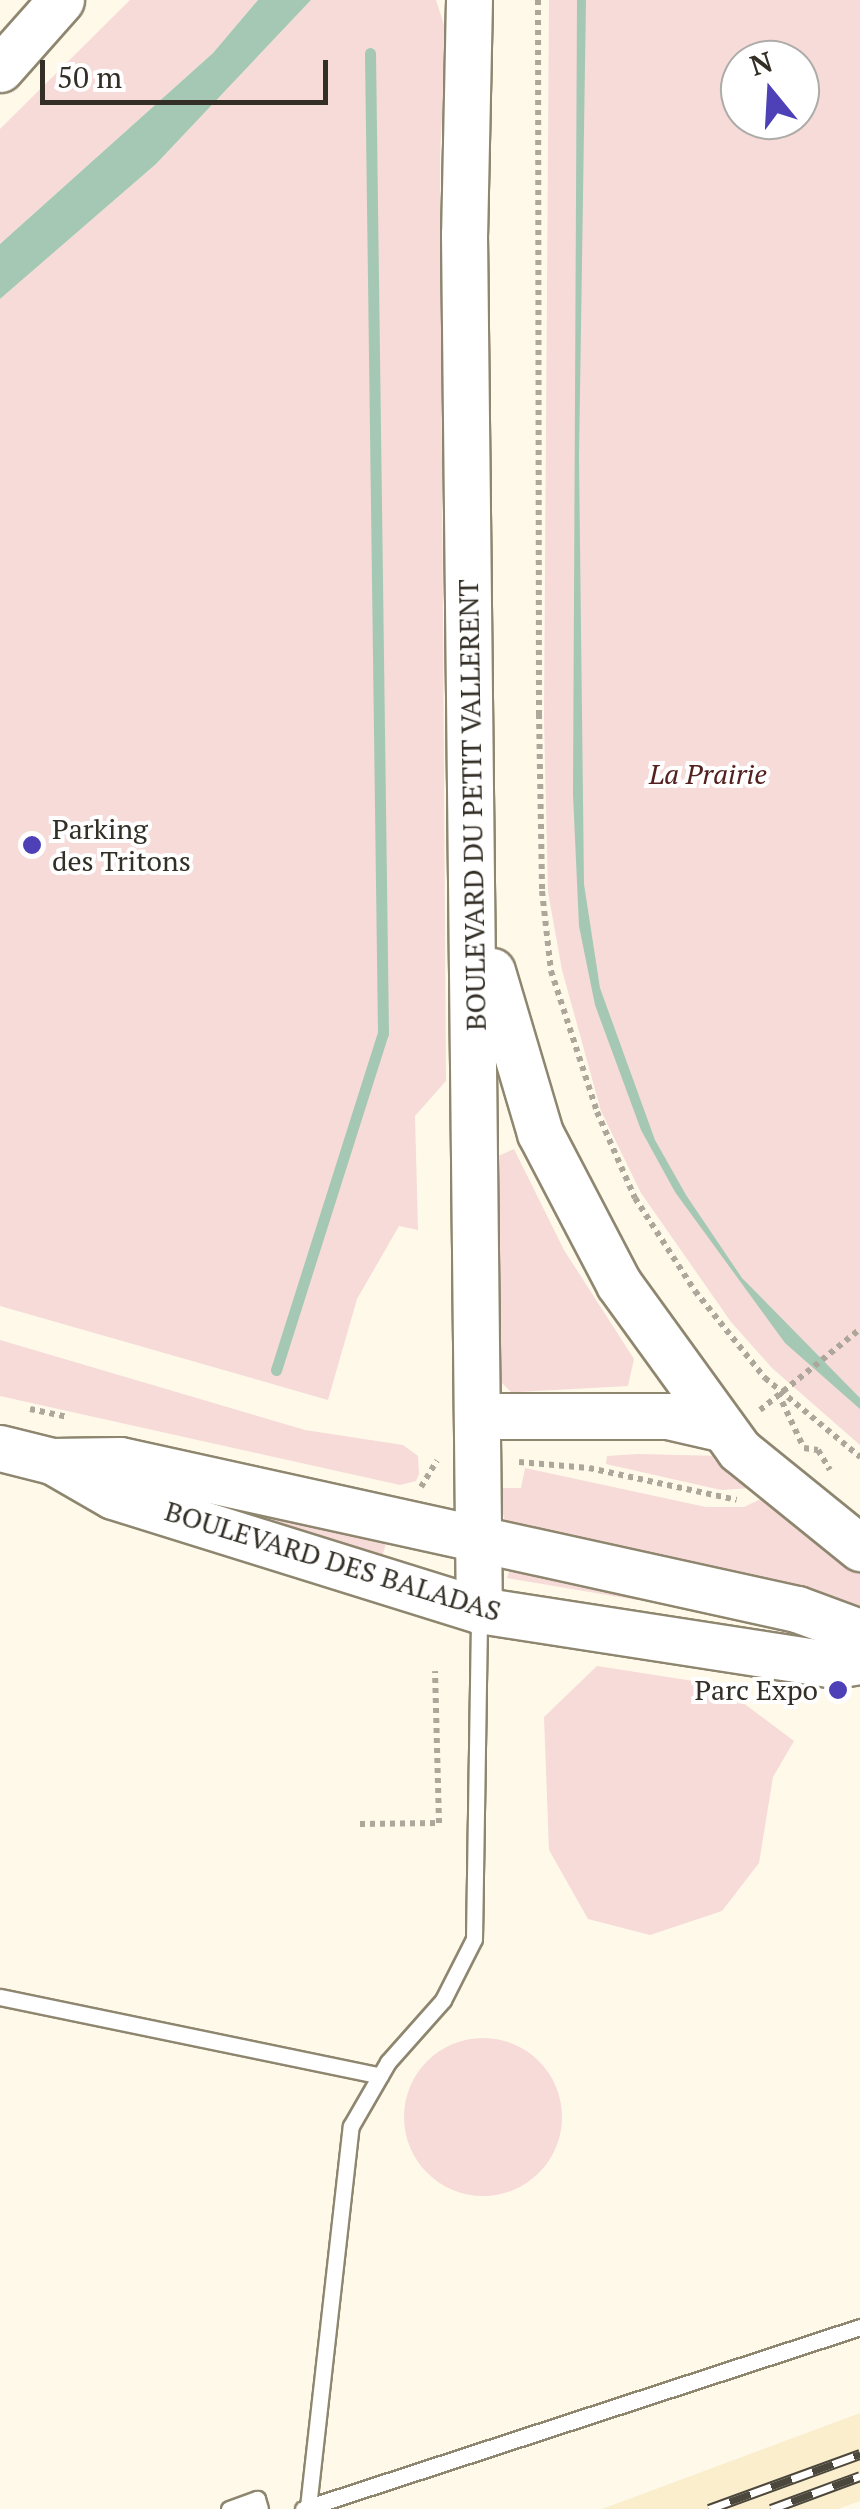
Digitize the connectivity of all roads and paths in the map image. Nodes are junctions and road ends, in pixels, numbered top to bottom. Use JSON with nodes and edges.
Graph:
{"nodes":[{"id":1,"x":61,"y":0,"type":"edge"},
{"id":2,"x":470,"y":0,"type":"edge"},
{"id":3,"x":538,"y":0,"type":"edge"},
{"id":4,"x":0,"y":69,"type":"edge"},
{"id":5,"x":474,"y":902,"type":"junction"},
{"id":6,"x":860,"y":1329,"type":"edge"},
{"id":7,"x":778,"y":1392,"type":"junction"},
{"id":8,"x":478,"y":1416,"type":"junction"},
{"id":9,"x":724,"y":1428,"type":"junction"},
{"id":10,"x":0,"y":1448,"type":"edge"},
{"id":11,"x":804,"y":1448,"type":"dead end"},
{"id":12,"x":860,"y":1457,"type":"edge"},
{"id":13,"x":52,"y":1460,"type":"junction"},
{"id":14,"x":513,"y":1461,"type":"dead end"},
{"id":15,"x":745,"y":1499,"type":"dead end"},
{"id":16,"x":479,"y":1539,"type":"junction"},
{"id":17,"x":860,"y":1548,"type":"edge"},
{"id":18,"x":797,"y":1609,"type":"junction"},
{"id":19,"x":479,"y":1610,"type":"junction"},
{"id":20,"x":860,"y":1632,"type":"edge"},
{"id":21,"x":860,"y":1661,"type":"edge"},
{"id":22,"x":434,"y":1671,"type":"dead end"},
{"id":23,"x":360,"y":1824,"type":"dead end"},
{"id":24,"x":0,"y":1996,"type":"edge"},
{"id":25,"x":380,"y":2076,"type":"junction"},
{"id":26,"x":860,"y":2327,"type":"edge"},
{"id":27,"x":305,"y":2508,"type":"edge"},
{"id":28,"x":229,"y":2509,"type":"edge"},
{"id":29,"x":260,"y":2509,"type":"edge"}],
"edges":[{"from":1,"to":4,"type":"main road"},
{"from":2,"to":5,"type":"main road","name":"BOULEVARD DU PETIT VALLERENT"},
{"from":3,"to":7,"type":"path"},
{"from":5,"to":8,"type":"main road","name":"BOULEVARD DU PETIT VALLERENT"},
{"from":5,"to":9,"type":"main road"},
{"from":6,"to":7,"type":"path"},
{"from":7,"to":11,"type":"path"},
{"from":7,"to":12,"type":"path"},
{"from":8,"to":9,"type":"main road"},
{"from":8,"to":16,"type":"main road","name":"BOULEVARD DU PETIT VALLERENT"},
{"from":9,"to":17,"type":"main road"},
{"from":10,"to":13,"type":"main road","name":"BOULEVARD DES BALADAS"},
{"from":13,"to":16,"type":"main road","name":"BOULEVARD DES BALADAS"},
{"from":13,"to":19,"type":"main road","name":"BOULEVARD DES BALADAS"},
{"from":14,"to":15,"type":"path"},
{"from":16,"to":18,"type":"main road","name":"BOULEVARD DES BALADAS"},
{"from":16,"to":19,"type":"main road","name":"BOULEVARD DU PETIT VALLERENT"},
{"from":18,"to":19,"type":"main road"},
{"from":18,"to":20,"type":"main road","name":"BOULEVARD DES BALADAS"},
{"from":19,"to":21,"type":"main road","name":"BOULEVARD DES BALADAS"},
{"from":19,"to":25,"type":"lane"},
{"from":22,"to":23,"type":"path"},
{"from":24,"to":25,"type":"lane"},
{"from":25,"to":27,"type":"lane"},
{"from":26,"to":27,"type":"lane"},
{"from":28,"to":29,"type":"lane"}]}
